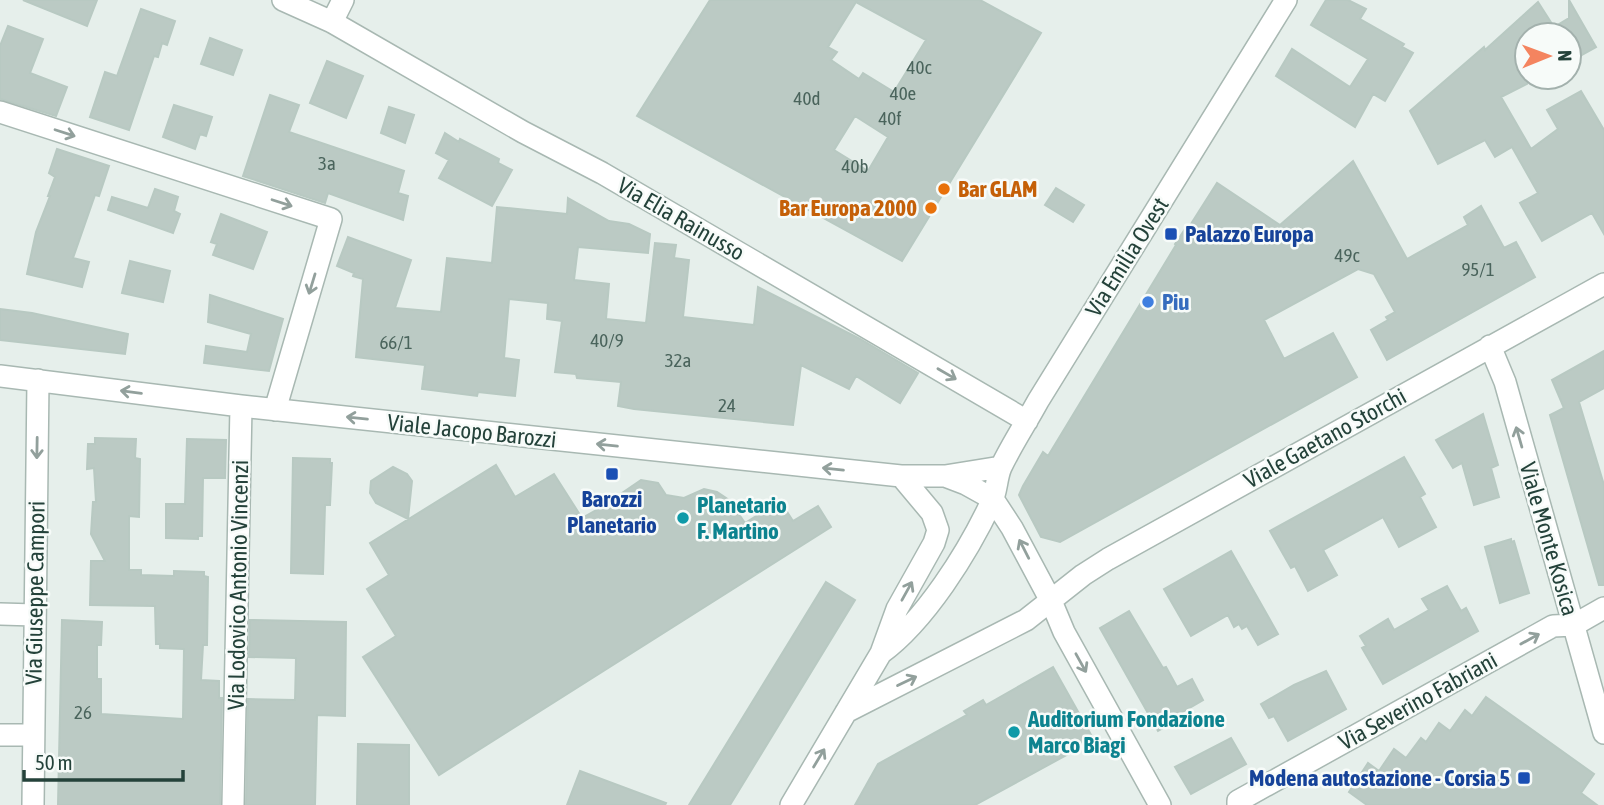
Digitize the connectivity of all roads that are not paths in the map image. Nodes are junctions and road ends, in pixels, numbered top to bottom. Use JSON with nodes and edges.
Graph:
{"nodes":[{"id":1,"x":283,"y":0,"type":"edge"},
{"id":2,"x":343,"y":0,"type":"edge"},
{"id":3,"x":1286,"y":0,"type":"edge"},
{"id":4,"x":332,"y":22,"type":"junction"},
{"id":5,"x":0,"y":112,"type":"edge"},
{"id":6,"x":1604,"y":284,"type":"edge"},
{"id":7,"x":1490,"y":346,"type":"junction"},
{"id":8,"x":0,"y":376,"type":"edge"},
{"id":9,"x":38,"y":380,"type":"junction"},
{"id":10,"x":241,"y":406,"type":"junction"},
{"id":11,"x":275,"y":410,"type":"junction"},
{"id":12,"x":1027,"y":421,"type":"junction"},
{"id":13,"x":1001,"y":467,"type":"junction"},
{"id":14,"x":901,"y":476,"type":"junction"},
{"id":15,"x":945,"y":476,"type":"junction"},
{"id":16,"x":993,"y":499,"type":"junction"},
{"id":17,"x":1051,"y":601,"type":"junction"},
{"id":18,"x":1604,"y":608,"type":"edge"},
{"id":19,"x":0,"y":614,"type":"edge"},
{"id":20,"x":35,"y":615,"type":"junction"},
{"id":21,"x":1574,"y":625,"type":"junction"},
{"id":22,"x":881,"y":653,"type":"junction"},
{"id":23,"x":846,"y":712,"type":"junction"},
{"id":24,"x":1604,"y":733,"type":"edge"},
{"id":25,"x":0,"y":735,"type":"edge"},
{"id":26,"x":33,"y":735,"type":"junction"},
{"id":27,"x":33,"y":805,"type":"edge"},
{"id":28,"x":233,"y":805,"type":"edge"},
{"id":29,"x":791,"y":805,"type":"edge"},
{"id":30,"x":1160,"y":805,"type":"edge"},
{"id":31,"x":1238,"y":805,"type":"edge"}],
"edges":[{"from":1,"to":4,"type":"street","name":"Via Elia Rainusso"},
{"from":2,"to":4,"type":"street"},
{"from":3,"to":12,"type":"street","name":"Via Emilia Ovest"},
{"from":4,"to":12,"type":"street","name":"Via Elia Rainusso","one_way":true},
{"from":5,"to":11,"type":"street","one_way":true},
{"from":6,"to":7,"type":"street","name":"Viale Gaetano Storchi"},
{"from":7,"to":17,"type":"street","name":"Viale Gaetano Storchi"},
{"from":21,"to":7,"type":"street","name":"Viale Monte Kosica","one_way":true},
{"from":8,"to":9,"type":"street","name":"Viale Jacopo Barozzi"},
{"from":10,"to":9,"type":"street","name":"Viale Jacopo Barozzi","one_way":true},
{"from":9,"to":20,"type":"street","name":"Via Giuseppe Campori","one_way":true},
{"from":10,"to":11,"type":"street","name":"Viale Jacopo Barozzi"},
{"from":10,"to":28,"type":"street","name":"Via Lodovico Antonio Vincenzi"},
{"from":14,"to":11,"type":"street","name":"Viale Jacopo Barozzi","one_way":true},
{"from":12,"to":13,"type":"street","name":"Via Emilia Ovest"},
{"from":13,"to":15,"type":"street"},
{"from":13,"to":16,"type":"street","name":"Via Emilia Ovest"},
{"from":14,"to":15,"type":"street","name":"Viale Jacopo Barozzi"},
{"from":22,"to":14,"type":"street","one_way":true},
{"from":15,"to":16,"type":"street"},
{"from":17,"to":16,"type":"street","one_way":true},
{"from":16,"to":22,"type":"street"},
{"from":23,"to":17,"type":"street","name":"Viale Gaetano Storchi","one_way":true},
{"from":17,"to":30,"type":"street","one_way":true},
{"from":18,"to":21,"type":"street","name":"Via Severino Fabriani"},
{"from":19,"to":20,"type":"street"},
{"from":20,"to":26,"type":"street","name":"Via Giuseppe Campori"},
{"from":21,"to":24,"type":"street","name":"Viale Monte Kosica"},
{"from":31,"to":21,"type":"street","name":"Via Severino Fabriani","one_way":true},
{"from":22,"to":23,"type":"street"},
{"from":29,"to":23,"type":"street","one_way":true},
{"from":25,"to":26,"type":"street"},
{"from":26,"to":27,"type":"street","name":"Via Giuseppe Campori"}]}
